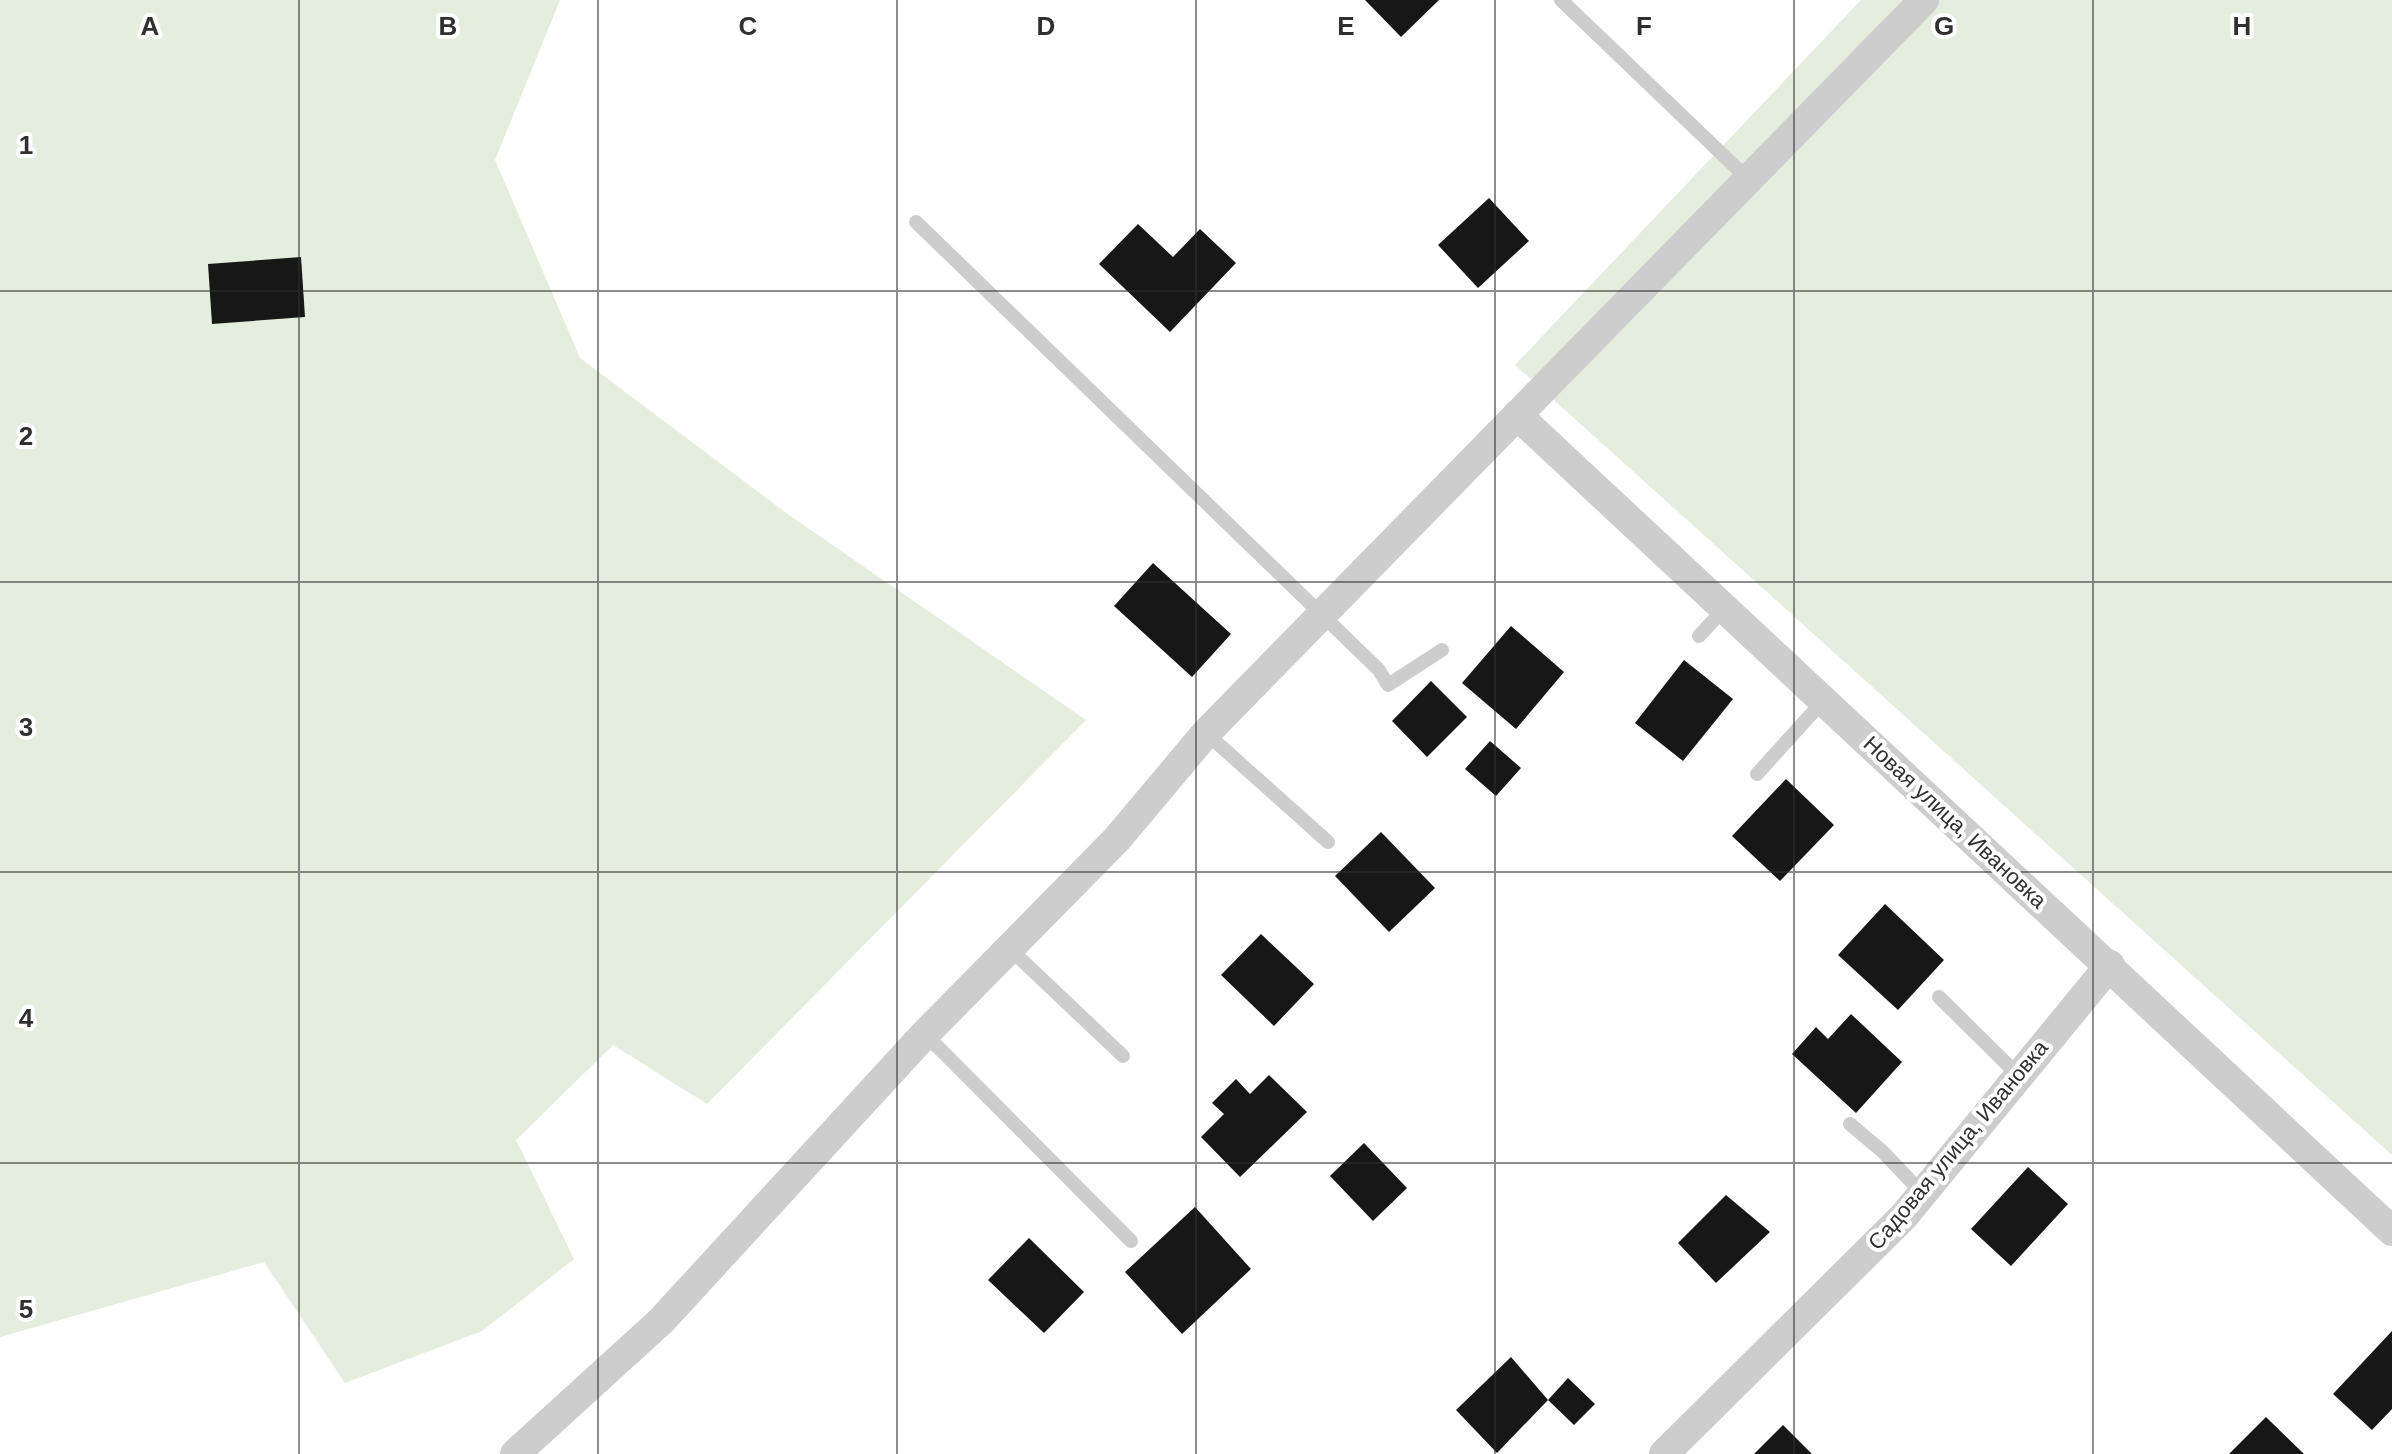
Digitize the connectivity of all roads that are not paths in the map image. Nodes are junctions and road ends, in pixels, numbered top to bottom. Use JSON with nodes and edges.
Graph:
{"nodes":[{"id":1,"x":1561,"y":0,"type":"edge"},
{"id":2,"x":1924,"y":0,"type":"edge"},
{"id":3,"x":1748,"y":179,"type":"junction"},
{"id":4,"x":916,"y":222,"type":"dead end"},
{"id":5,"x":1517,"y":415,"type":"junction"},
{"id":6,"x":1725,"y":608,"type":"junction"},
{"id":7,"x":1321,"y":616,"type":"junction"},
{"id":8,"x":1699,"y":636,"type":"dead end"},
{"id":9,"x":1442,"y":650,"type":"dead end"},
{"id":10,"x":1824,"y":700,"type":"junction"},
{"id":11,"x":1206,"y":733,"type":"junction"},
{"id":12,"x":1757,"y":774,"type":"dead end"},
{"id":13,"x":1328,"y":842,"type":"dead end"},
{"id":14,"x":1009,"y":948,"type":"junction"},
{"id":15,"x":2110,"y":965,"type":"junction"},
{"id":16,"x":1939,"y":997,"type":"dead end"},
{"id":17,"x":925,"y":1034,"type":"junction"},
{"id":18,"x":1123,"y":1056,"type":"dead end"},
{"id":19,"x":2019,"y":1076,"type":"junction"},
{"id":20,"x":1850,"y":1124,"type":"dead end"},
{"id":21,"x":1923,"y":1194,"type":"junction"},
{"id":22,"x":2392,"y":1231,"type":"edge"},
{"id":23,"x":1131,"y":1241,"type":"dead end"},
{"id":24,"x":515,"y":1454,"type":"edge"},
{"id":25,"x":1664,"y":1454,"type":"edge"}],
"edges":[{"from":1,"to":3,"type":"lane"},
{"from":2,"to":3,"type":"street"},
{"from":3,"to":5,"type":"street"},
{"from":4,"to":7,"type":"lane"},
{"from":5,"to":6,"type":"street","name":"Новая улица, Ивановка"},
{"from":5,"to":7,"type":"street"},
{"from":6,"to":8,"type":"lane"},
{"from":6,"to":10,"type":"street","name":"Новая улица, Ивановка"},
{"from":7,"to":9,"type":"lane"},
{"from":7,"to":11,"type":"street"},
{"from":10,"to":12,"type":"lane"},
{"from":10,"to":15,"type":"street","name":"Новая улица, Ивановка"},
{"from":11,"to":13,"type":"lane"},
{"from":11,"to":14,"type":"street"},
{"from":14,"to":17,"type":"street"},
{"from":14,"to":18,"type":"lane"},
{"from":15,"to":19,"type":"street","name":"Садовая улица, Ивановка"},
{"from":15,"to":22,"type":"street","name":"Новая улица, Ивановка"},
{"from":16,"to":19,"type":"lane"},
{"from":17,"to":23,"type":"lane"},
{"from":17,"to":24,"type":"street"},
{"from":19,"to":21,"type":"street","name":"Садовая улица, Ивановка"},
{"from":20,"to":21,"type":"lane"},
{"from":21,"to":25,"type":"street","name":"Садовая улица, Ивановка"}]}
